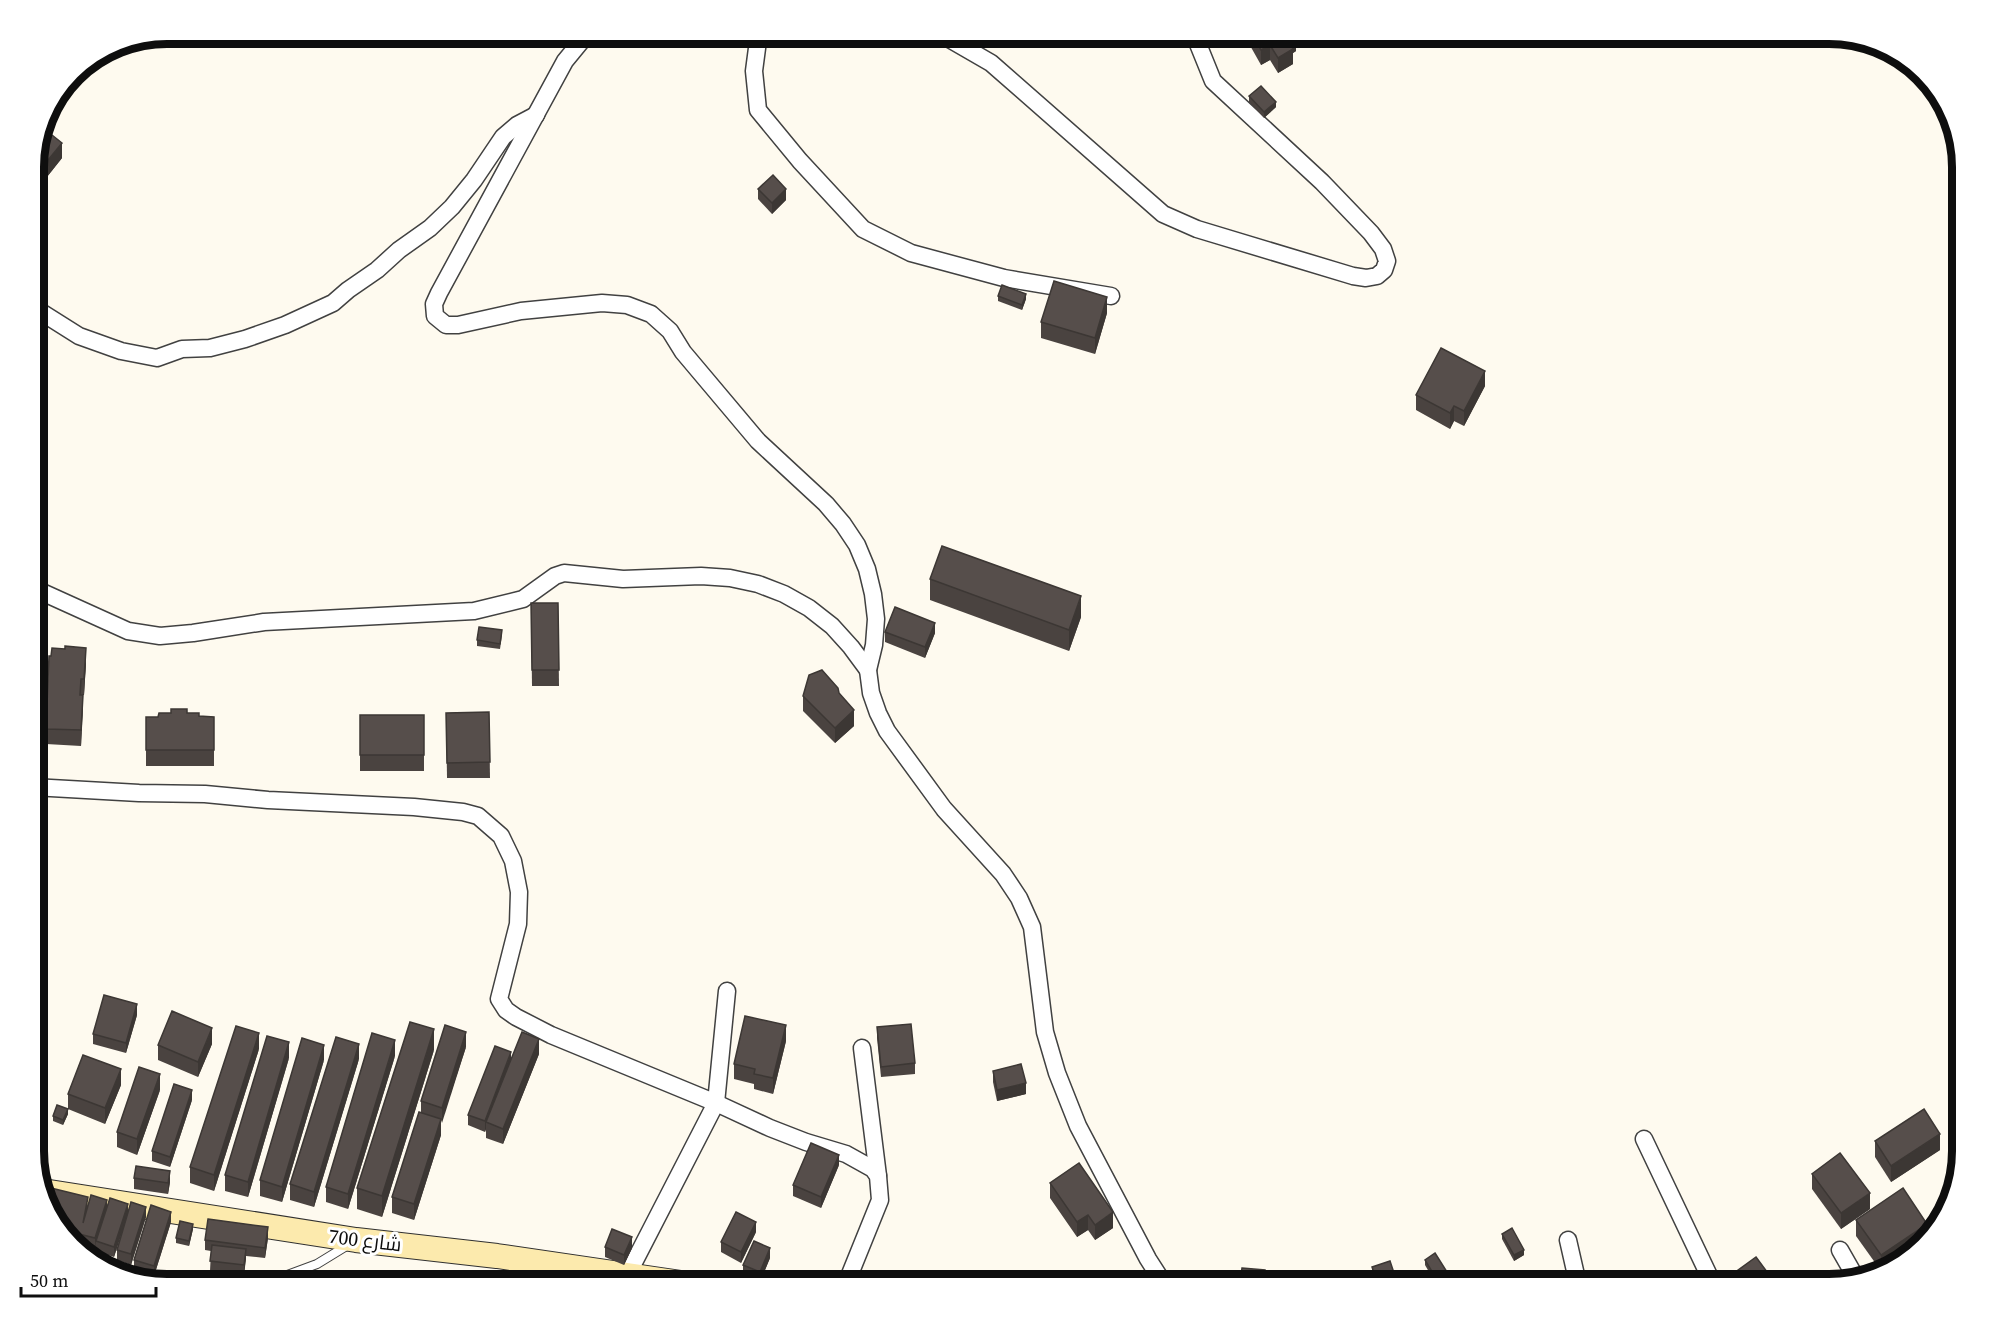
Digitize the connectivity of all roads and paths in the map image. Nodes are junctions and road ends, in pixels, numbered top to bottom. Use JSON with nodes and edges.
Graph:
{"nodes":[{"id":1,"x":579,"y":44,"type":"edge"},
{"id":2,"x":758,"y":44,"type":"edge"},
{"id":3,"x":967,"y":44,"type":"edge"},
{"id":4,"x":1198,"y":44,"type":"edge"},
{"id":5,"x":536,"y":114,"type":"junction"},
{"id":6,"x":1112,"y":296,"type":"dead end"},
{"id":7,"x":44,"y":314,"type":"edge"},
{"id":8,"x":44,"y":593,"type":"edge"},
{"id":9,"x":868,"y":670,"type":"junction"},
{"id":10,"x":44,"y":788,"type":"edge"},
{"id":11,"x":728,"y":991,"type":"dead end"},
{"id":12,"x":862,"y":1048,"type":"dead end"},
{"id":13,"x":716,"y":1103,"type":"junction"},
{"id":14,"x":1644,"y":1139,"type":"dead end"},
{"id":15,"x":879,"y":1176,"type":"junction"},
{"id":16,"x":51,"y":1192,"type":"edge"},
{"id":17,"x":356,"y":1240,"type":"junction"},
{"id":18,"x":1568,"y":1240,"type":"dead end"},
{"id":19,"x":1840,"y":1250,"type":"dead end"},
{"id":20,"x":1852,"y":1271,"type":"edge"},
{"id":21,"x":290,"y":1274,"type":"edge"},
{"id":22,"x":628,"y":1274,"type":"joint"},
{"id":23,"x":850,"y":1274,"type":"edge"},
{"id":24,"x":1158,"y":1274,"type":"edge"},
{"id":25,"x":1576,"y":1274,"type":"edge"},
{"id":26,"x":1708,"y":1274,"type":"edge"}],
"edges":[{"from":1,"to":5,"type":"street"},
{"from":2,"to":6,"type":"street"},
{"from":3,"to":4,"type":"street"},
{"from":5,"to":7,"type":"street"},
{"from":5,"to":9,"type":"street"},
{"from":8,"to":9,"type":"street"},
{"from":9,"to":24,"type":"street"},
{"from":10,"to":13,"type":"street"},
{"from":11,"to":13,"type":"street"},
{"from":12,"to":15,"type":"street"},
{"from":13,"to":15,"type":"street"},
{"from":13,"to":22,"type":"street"},
{"from":14,"to":26,"type":"street"},
{"from":15,"to":23,"type":"street"},
{"from":16,"to":17,"type":"main road","name":"شارع 700"},
{"from":17,"to":21,"type":"lane"},
{"from":17,"to":22,"type":"main road","name":"شارع 700"},
{"from":18,"to":25,"type":"street"},
{"from":19,"to":20,"type":"street"}]}
